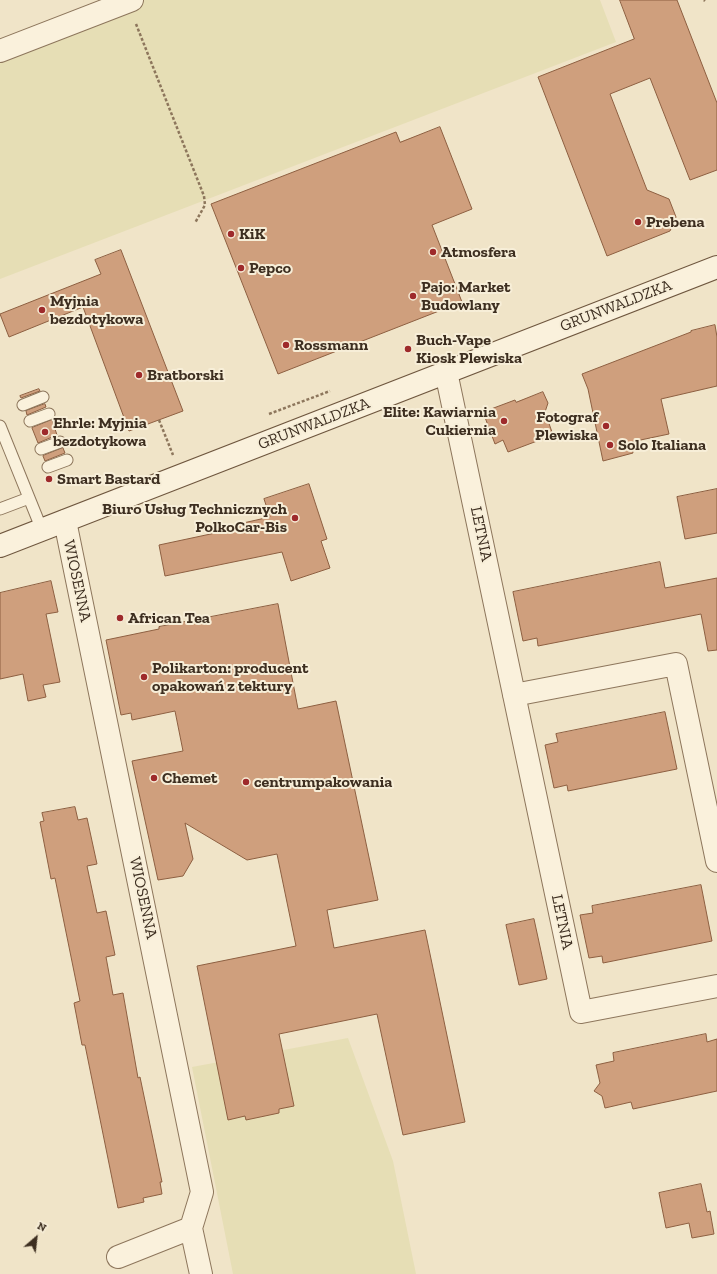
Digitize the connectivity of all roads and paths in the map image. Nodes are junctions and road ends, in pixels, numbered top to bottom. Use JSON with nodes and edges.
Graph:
{"nodes":[{"id":1,"x":133,"y":10,"type":"edge"},
{"id":2,"x":0,"y":51,"type":"edge"},
{"id":3,"x":195,"y":223,"type":"dead end"},
{"id":4,"x":717,"y":267,"type":"edge"},
{"id":5,"x":446,"y":372,"type":"junction"},
{"id":6,"x":330,"y":390,"type":"dead end"},
{"id":7,"x":43,"y":397,"type":"dead end"},
{"id":8,"x":23,"y":405,"type":"dead end"},
{"id":9,"x":49,"y":414,"type":"dead end"},
{"id":10,"x":269,"y":414,"type":"dead end"},
{"id":11,"x":159,"y":420,"type":"dead end"},
{"id":12,"x":30,"y":421,"type":"dead end"},
{"id":13,"x":0,"y":426,"type":"edge"},
{"id":14,"x":60,"y":442,"type":"dead end"},
{"id":15,"x":41,"y":449,"type":"dead end"},
{"id":16,"x":175,"y":459,"type":"dead end"},
{"id":17,"x":67,"y":460,"type":"dead end"},
{"id":18,"x":48,"y":468,"type":"dead end"},
{"id":19,"x":29,"y":498,"type":"junction"},
{"id":20,"x":0,"y":509,"type":"edge"},
{"id":21,"x":65,"y":521,"type":"junction"},
{"id":22,"x":42,"y":530,"type":"junction"},
{"id":23,"x":0,"y":546,"type":"edge"},
{"id":24,"x":514,"y":695,"type":"junction"},
{"id":25,"x":717,"y":861,"type":"edge"},
{"id":26,"x":717,"y":986,"type":"edge"},
{"id":27,"x":191,"y":1228,"type":"junction"},
{"id":28,"x":118,"y":1257,"type":"dead end"},
{"id":29,"x":201,"y":1274,"type":"edge"}],
"edges":[{"from":1,"to":2,"type":"street"},
{"from":1,"to":3,"type":"path"},
{"from":4,"to":5,"type":"street","name":"GRUNWALDZKA"},
{"from":5,"to":21,"type":"street","name":"GRUNWALDZKA"},
{"from":5,"to":24,"type":"street","name":"LETNIA"},
{"from":6,"to":10,"type":"path"},
{"from":7,"to":8,"type":"lane"},
{"from":9,"to":12,"type":"lane"},
{"from":11,"to":16,"type":"path"},
{"from":13,"to":19,"type":"lane"},
{"from":14,"to":15,"type":"lane"},
{"from":17,"to":18,"type":"lane"},
{"from":19,"to":20,"type":"lane"},
{"from":19,"to":22,"type":"lane"},
{"from":21,"to":22,"type":"street","name":"GRUNWALDZKA"},
{"from":21,"to":27,"type":"street","name":"WIOSENNA"},
{"from":22,"to":23,"type":"street","name":"GRUNWALDZKA"},
{"from":24,"to":25,"type":"street"},
{"from":24,"to":26,"type":"street","name":"LETNIA"},
{"from":27,"to":28,"type":"street"},
{"from":27,"to":29,"type":"street","name":"WIOSENNA"}]}
